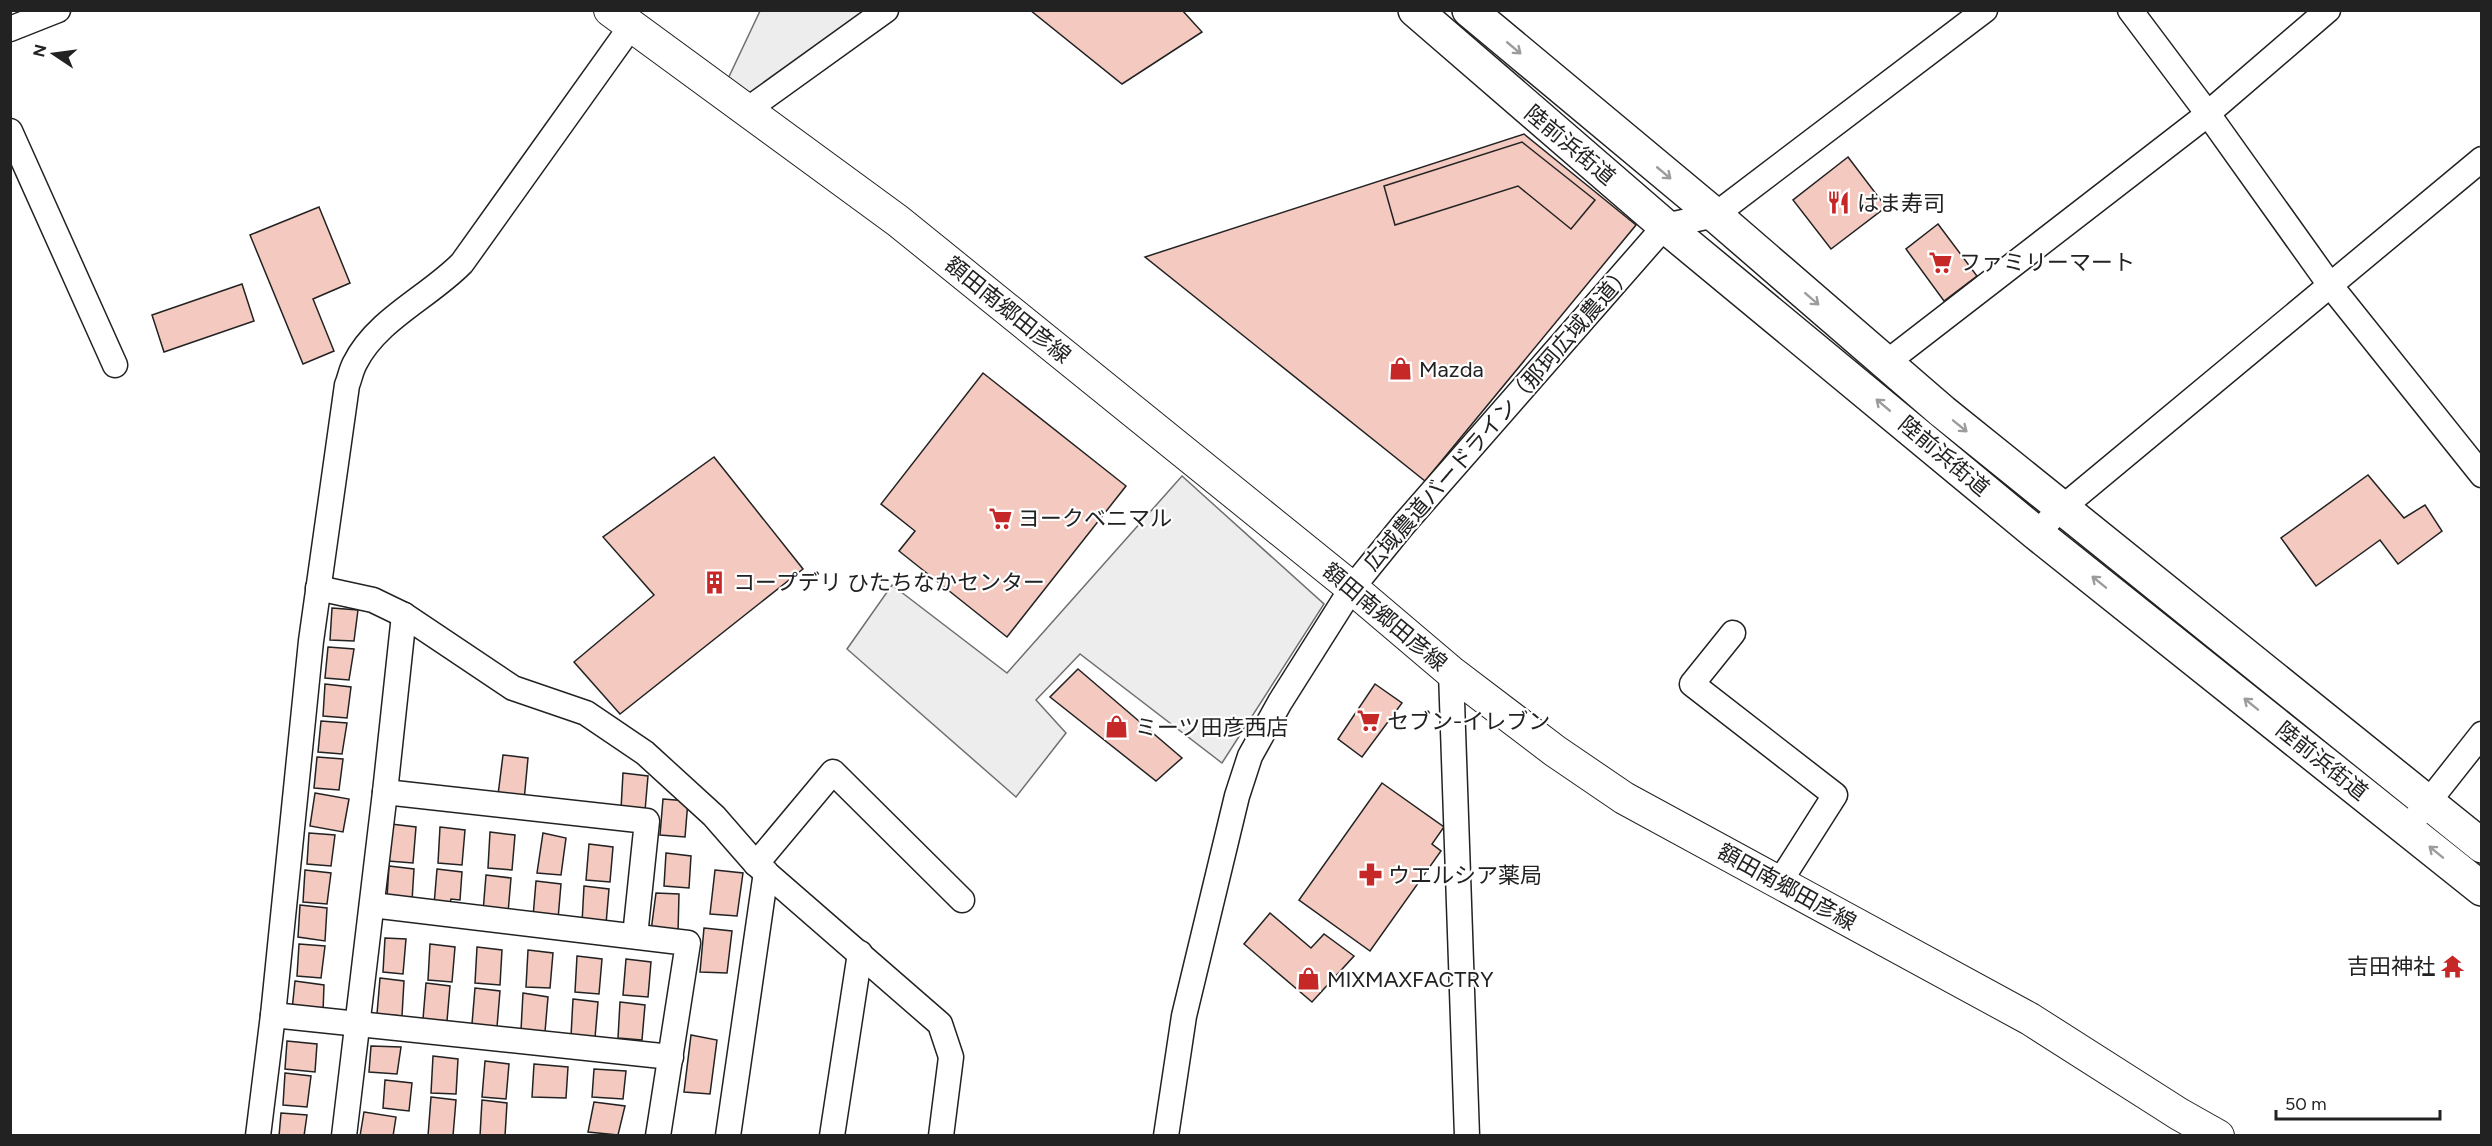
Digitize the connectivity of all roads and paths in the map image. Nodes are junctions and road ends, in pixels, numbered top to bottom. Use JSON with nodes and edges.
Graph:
{"nodes":[{"id":1,"x":58,"y":10,"type":"edge"},
{"id":2,"x":886,"y":10,"type":"edge"},
{"id":3,"x":1415,"y":10,"type":"edge"},
{"id":4,"x":1469,"y":10,"type":"edge"},
{"id":5,"x":1985,"y":10,"type":"edge"},
{"id":6,"x":2130,"y":10,"type":"edge"},
{"id":7,"x":2328,"y":10,"type":"edge"},
{"id":8,"x":621,"y":18,"type":"edge"},
{"id":9,"x":10,"y":29,"type":"edge"},
{"id":10,"x":747,"y":110,"type":"junction"},
{"id":11,"x":2208,"y":114,"type":"junction"},
{"id":12,"x":10,"y":130,"type":"edge"},
{"id":13,"x":2481,"y":159,"type":"edge"},
{"id":14,"x":1715,"y":214,"type":"junction"},
{"id":15,"x":1665,"y":225,"type":"junction"},
{"id":16,"x":2331,"y":285,"type":"junction"},
{"id":17,"x":1886,"y":363,"type":"junction"},
{"id":18,"x":115,"y":365,"type":"dead end"},
{"id":19,"x":2481,"y":475,"type":"edge"},
{"id":20,"x":2062,"y":508,"type":"junction"},
{"id":21,"x":2036,"y":532,"type":"junction"},
{"id":22,"x":318,"y":588,"type":"junction"},
{"id":23,"x":1353,"y":588,"type":"junction"},
{"id":24,"x":404,"y":615,"type":"junction"},
{"id":25,"x":1733,"y":633,"type":"dead end"},
{"id":26,"x":1451,"y":672,"type":"junction"},
{"id":27,"x":2481,"y":734,"type":"edge"},
{"id":28,"x":385,"y":792,"type":"junction"},
{"id":29,"x":2427,"y":802,"type":"junction"},
{"id":30,"x":2409,"y":830,"type":"junction"},
{"id":31,"x":2481,"y":846,"type":"edge"},
{"id":32,"x":761,"y":868,"type":"junction"},
{"id":33,"x":1779,"y":883,"type":"junction"},
{"id":34,"x":2481,"y":889,"type":"edge"},
{"id":35,"x":962,"y":900,"type":"dead end"},
{"id":36,"x":372,"y":905,"type":"junction"},
{"id":37,"x":635,"y":936,"type":"junction"},
{"id":38,"x":860,"y":953,"type":"junction"},
{"id":39,"x":273,"y":1015,"type":"junction"},
{"id":40,"x":358,"y":1023,"type":"junction"},
{"id":41,"x":670,"y":1057,"type":"junction"},
{"id":42,"x":258,"y":1136,"type":"edge"},
{"id":43,"x":344,"y":1136,"type":"edge"},
{"id":44,"x":658,"y":1136,"type":"edge"},
{"id":45,"x":728,"y":1136,"type":"edge"},
{"id":46,"x":832,"y":1136,"type":"edge"},
{"id":47,"x":941,"y":1136,"type":"edge"},
{"id":48,"x":1166,"y":1136,"type":"edge"},
{"id":49,"x":1467,"y":1136,"type":"edge"},
{"id":50,"x":2218,"y":1136,"type":"edge"}],
"edges":[{"from":1,"to":9,"type":"street"},
{"from":2,"to":10,"type":"street"},
{"from":3,"to":15,"type":"highway","name":"陸前浜街道"},
{"from":4,"to":14,"type":"highway","name":"陸前浜街道","one_way":true},
{"from":5,"to":14,"type":"street"},
{"from":6,"to":11,"type":"street"},
{"from":7,"to":11,"type":"street"},
{"from":8,"to":10,"type":"main road","name":"額田南郷田彦線"},
{"from":8,"to":22,"type":"street"},
{"from":10,"to":23,"type":"main road","name":"額田南郷田彦線"},
{"from":11,"to":16,"type":"street"},
{"from":11,"to":17,"type":"street"},
{"from":12,"to":18,"type":"street"},
{"from":13,"to":16,"type":"street"},
{"from":14,"to":15,"type":"street"},
{"from":14,"to":17,"type":"highway","name":"陸前浜街道","one_way":true},
{"from":21,"to":15,"type":"highway","name":"陸前浜街道","one_way":true},
{"from":15,"to":23,"type":"street","name":"広域農道バードライン（那珂広域農道）"},
{"from":16,"to":19,"type":"street"},
{"from":16,"to":20,"type":"street"},
{"from":17,"to":20,"type":"highway","name":"陸前浜街道","one_way":true},
{"from":20,"to":21,"type":"street"},
{"from":20,"to":29,"type":"highway","name":"陸前浜街道"},
{"from":30,"to":21,"type":"highway","name":"陸前浜街道","one_way":true},
{"from":22,"to":24,"type":"street"},
{"from":22,"to":39,"type":"street"},
{"from":23,"to":26,"type":"main road","name":"額田南郷田彦線"},
{"from":23,"to":48,"type":"street","name":"広域農道バードライン（那珂広域農道）"},
{"from":24,"to":28,"type":"street"},
{"from":24,"to":32,"type":"street"},
{"from":25,"to":33,"type":"street"},
{"from":26,"to":33,"type":"main road","name":"額田南郷田彦線"},
{"from":26,"to":49,"type":"street"},
{"from":27,"to":29,"type":"street"},
{"from":28,"to":36,"type":"street"},
{"from":28,"to":37,"type":"street"},
{"from":29,"to":30,"type":"street"},
{"from":29,"to":31,"type":"highway","name":"陸前浜街道"},
{"from":34,"to":30,"type":"highway","name":"陸前浜街道","one_way":true},
{"from":32,"to":35,"type":"street"},
{"from":32,"to":38,"type":"street"},
{"from":32,"to":45,"type":"street"},
{"from":33,"to":50,"type":"main road","name":"額田南郷田彦線"},
{"from":36,"to":37,"type":"street"},
{"from":36,"to":40,"type":"street"},
{"from":37,"to":41,"type":"street"},
{"from":38,"to":46,"type":"street"},
{"from":38,"to":47,"type":"street"},
{"from":39,"to":40,"type":"street"},
{"from":39,"to":42,"type":"street"},
{"from":40,"to":41,"type":"street"},
{"from":40,"to":43,"type":"street"},
{"from":41,"to":44,"type":"street"}]}
